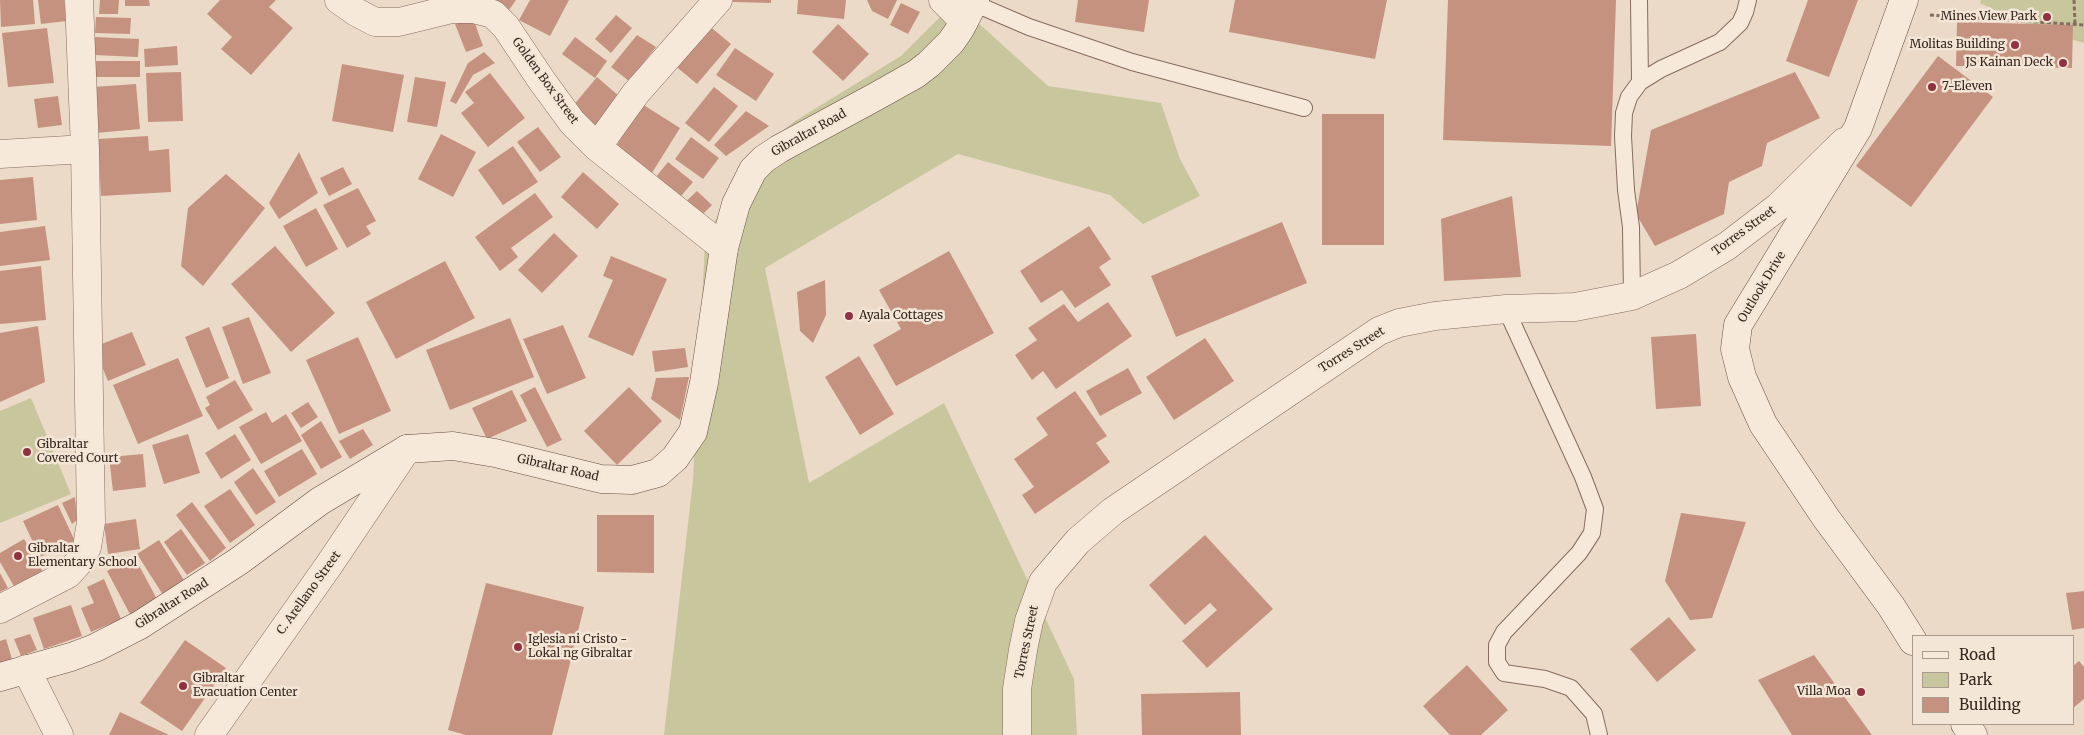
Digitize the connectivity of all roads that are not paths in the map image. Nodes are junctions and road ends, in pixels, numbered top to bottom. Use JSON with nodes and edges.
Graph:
{"nodes":[{"id":1,"x":79,"y":0,"type":"edge"},
{"id":2,"x":339,"y":0,"type":"edge"},
{"id":3,"x":718,"y":0,"type":"edge"},
{"id":4,"x":943,"y":0,"type":"edge"},
{"id":5,"x":1639,"y":0,"type":"edge"},
{"id":6,"x":1748,"y":0,"type":"edge"},
{"id":7,"x":1903,"y":7,"type":"edge"},
{"id":8,"x":971,"y":8,"type":"edge"},
{"id":9,"x":1640,"y":82,"type":"junction"},
{"id":10,"x":1304,"y":108,"type":"dead end"},
{"id":11,"x":1858,"y":128,"type":"junction"},
{"id":12,"x":597,"y":147,"type":"junction"},
{"id":13,"x":85,"y":149,"type":"junction"},
{"id":14,"x":0,"y":154,"type":"edge"},
{"id":15,"x":724,"y":248,"type":"junction"},
{"id":16,"x":1632,"y":296,"type":"junction"},
{"id":17,"x":1506,"y":309,"type":"junction"},
{"id":18,"x":407,"y":449,"type":"junction"},
{"id":19,"x":0,"y":609,"type":"edge"},
{"id":20,"x":1912,"y":639,"type":"edge"},
{"id":21,"x":26,"y":669,"type":"junction"},
{"id":22,"x":0,"y":677,"type":"edge"},
{"id":23,"x":59,"y":735,"type":"edge"},
{"id":24,"x":209,"y":735,"type":"edge"},
{"id":25,"x":1017,"y":735,"type":"edge"},
{"id":26,"x":1599,"y":735,"type":"edge"}],
"edges":[{"from":1,"to":13,"type":"street"},
{"from":2,"to":12,"type":"street","name":"Golden Box Street"},
{"from":3,"to":12,"type":"street"},
{"from":4,"to":8,"type":"street"},
{"from":5,"to":9,"type":"lane"},
{"from":6,"to":9,"type":"lane"},
{"from":7,"to":11,"type":"street","name":"Outlook Drive"},
{"from":8,"to":10,"type":"lane"},
{"from":8,"to":15,"type":"street","name":"Gibraltar Road"},
{"from":9,"to":16,"type":"lane"},
{"from":11,"to":16,"type":"street","name":"Torres Street"},
{"from":11,"to":20,"type":"street","name":"Outlook Drive"},
{"from":12,"to":15,"type":"street","name":"Golden Box Street"},
{"from":13,"to":14,"type":"street"},
{"from":13,"to":19,"type":"street"},
{"from":15,"to":18,"type":"street","name":"Gibraltar Road"},
{"from":16,"to":17,"type":"street","name":"Torres Street"},
{"from":17,"to":25,"type":"street","name":"Torres Street"},
{"from":17,"to":26,"type":"lane"},
{"from":18,"to":21,"type":"street","name":"Gibraltar Road"},
{"from":18,"to":24,"type":"street","name":"C. Arellano Street"},
{"from":21,"to":22,"type":"street","name":"Gibraltar Road"},
{"from":21,"to":23,"type":"street"}]}
